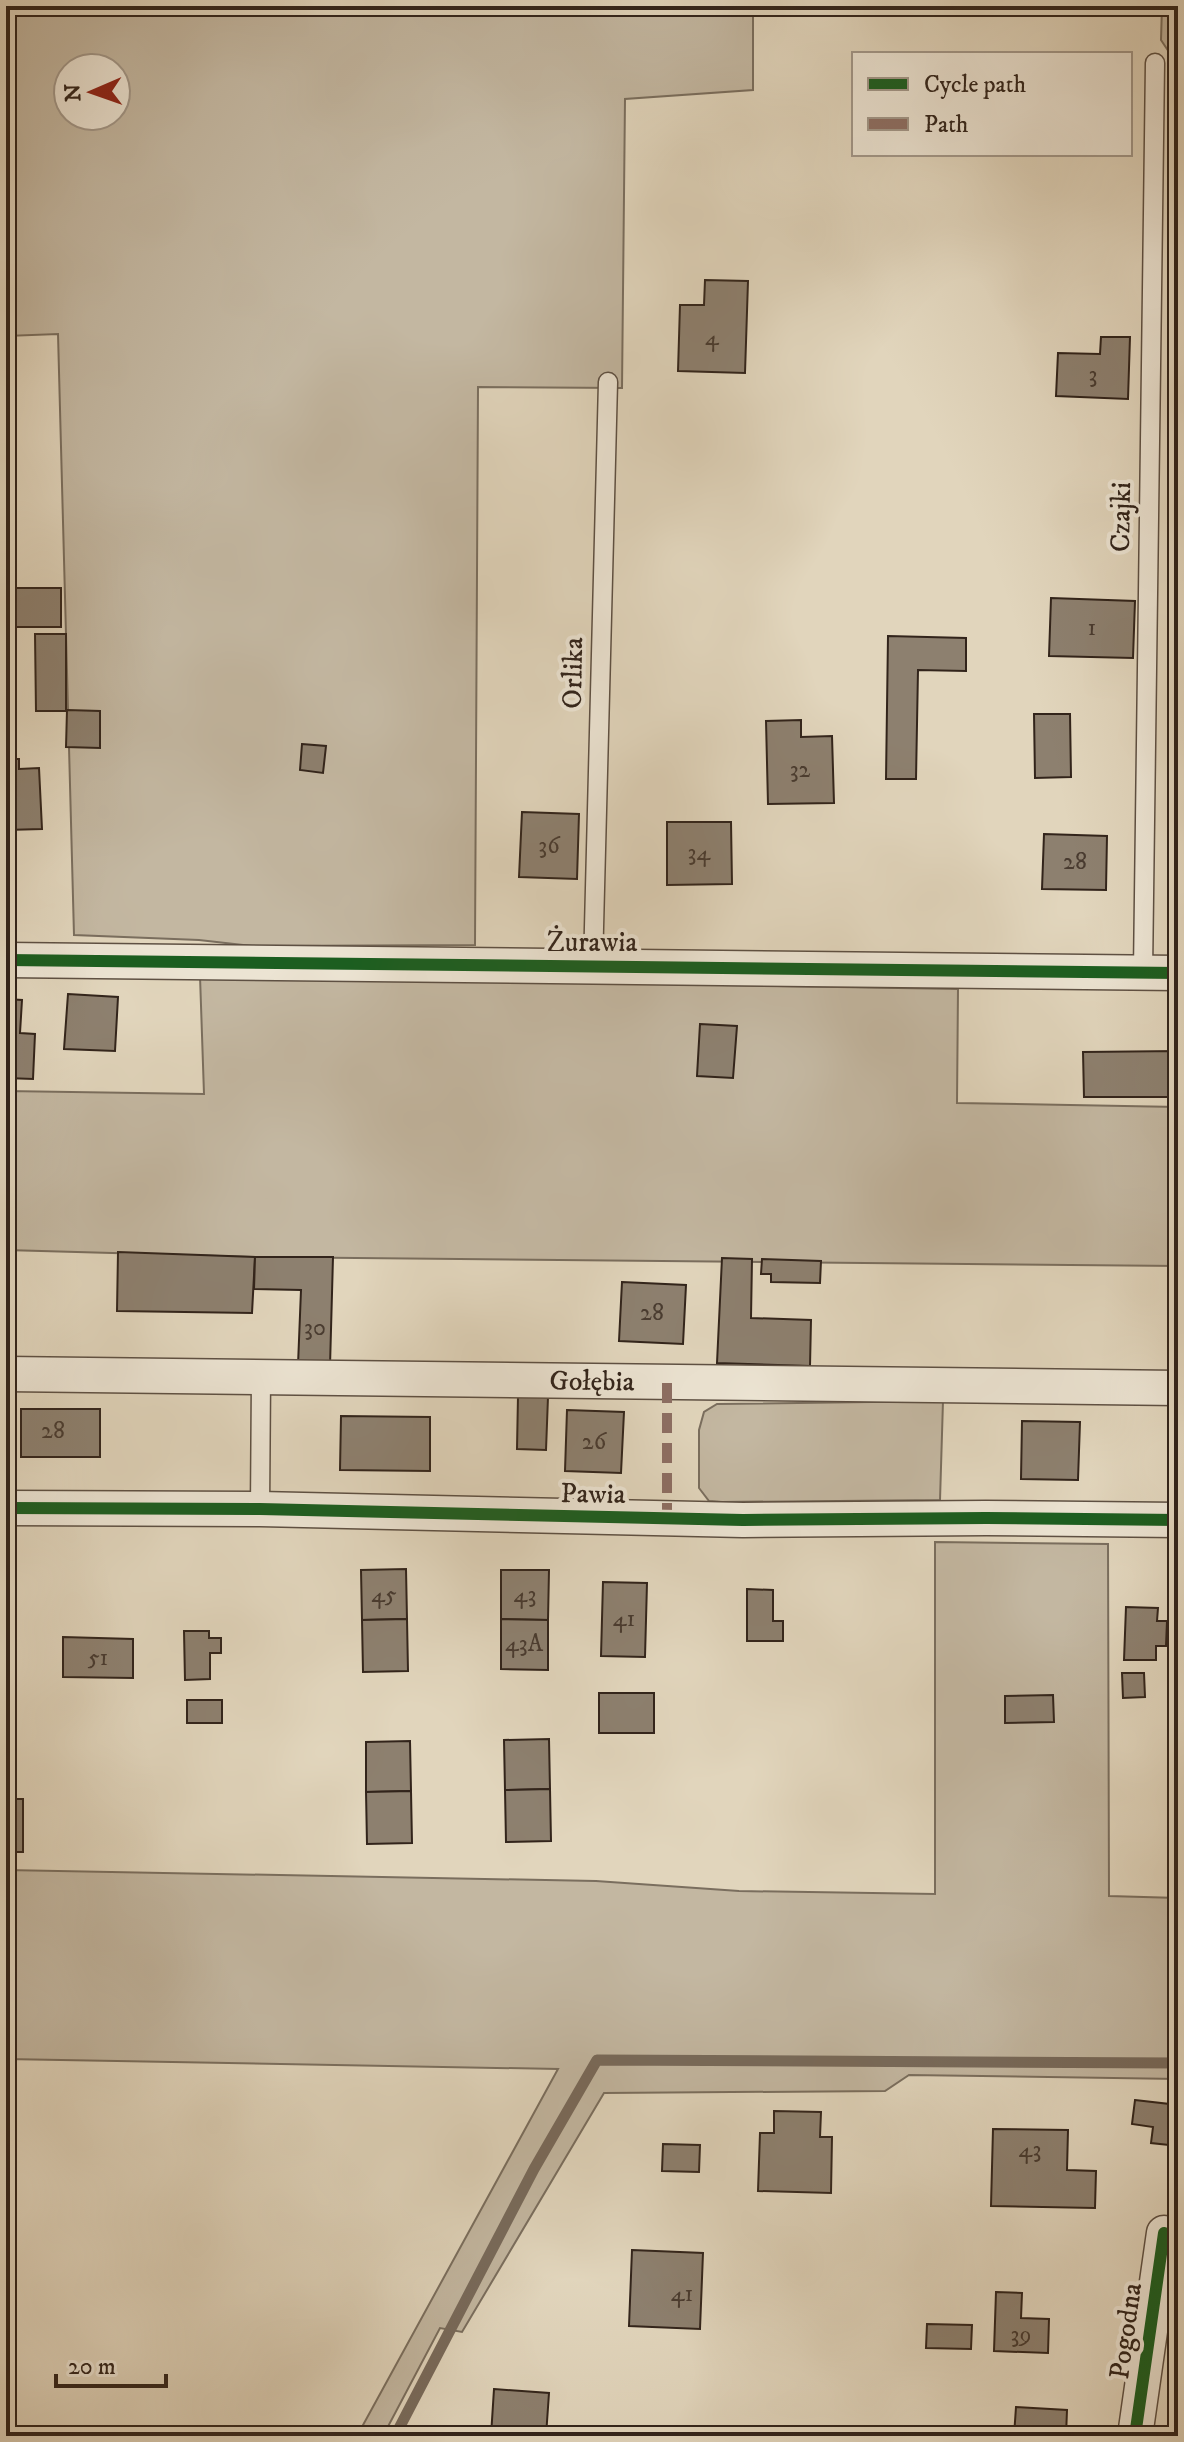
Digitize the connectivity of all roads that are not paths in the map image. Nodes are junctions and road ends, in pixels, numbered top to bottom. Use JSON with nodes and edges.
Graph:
{"nodes":[{"id":1,"x":1155,"y":63,"type":"dead end"},
{"id":2,"x":608,"y":382,"type":"dead end"},
{"id":3,"x":6,"y":960,"type":"edge"},
{"id":4,"x":593,"y":966,"type":"junction"},
{"id":5,"x":1143,"y":972,"type":"junction"},
{"id":6,"x":1178,"y":973,"type":"edge"},
{"id":7,"x":6,"y":1374,"type":"edge"},
{"id":8,"x":261,"y":1377,"type":"junction"},
{"id":9,"x":1178,"y":1388,"type":"edge"},
{"id":10,"x":6,"y":1508,"type":"edge"},
{"id":11,"x":260,"y":1509,"type":"junction"},
{"id":12,"x":1178,"y":1520,"type":"edge"},
{"id":13,"x":1164,"y":2233,"type":"dead end"},
{"id":14,"x":1135,"y":2436,"type":"edge"}],
"edges":[{"from":1,"to":5,"type":"lane","name":"Czajki"},
{"from":2,"to":4,"type":"lane","name":"Orlika"},
{"from":3,"to":4,"type":"street","name":"Żurawia"},
{"from":4,"to":5,"type":"street","name":"Żurawia"},
{"from":5,"to":6,"type":"street","name":"Żurawia"},
{"from":7,"to":8,"type":"street","name":"Gołębia"},
{"from":8,"to":9,"type":"street","name":"Gołębia"},
{"from":8,"to":11,"type":"lane"},
{"from":10,"to":11,"type":"street","name":"Pawia"},
{"from":11,"to":12,"type":"street","name":"Pawia"},
{"from":13,"to":14,"type":"street","name":"Pogodna"}]}
